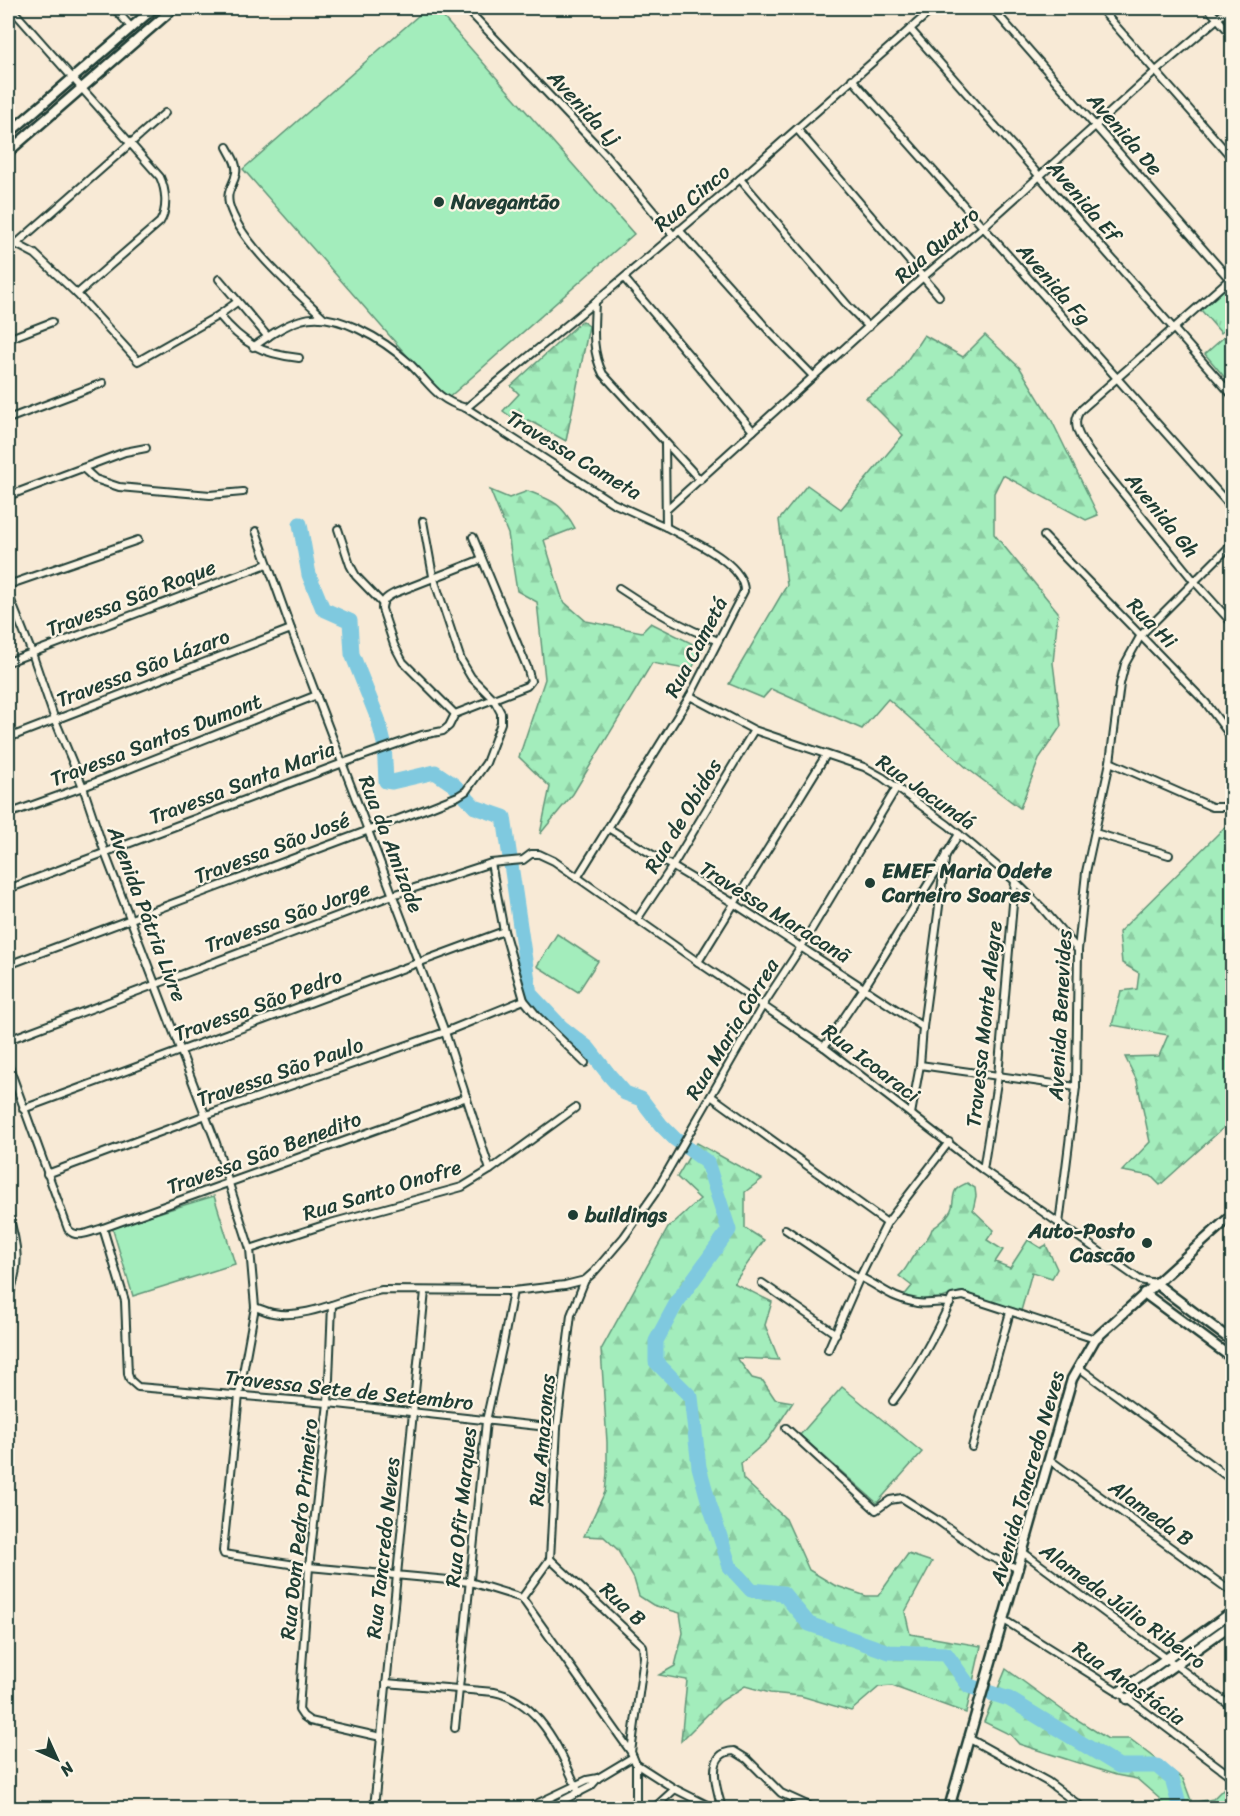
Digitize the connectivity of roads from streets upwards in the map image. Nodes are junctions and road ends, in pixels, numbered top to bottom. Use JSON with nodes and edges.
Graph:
{"nodes":[{"id":1,"x":11,"y":8,"type":"edge"},
{"id":2,"x":114,"y":8,"type":"edge"},
{"id":3,"x":154,"y":8,"type":"edge"},
{"id":4,"x":174,"y":8,"type":"edge"},
{"id":5,"x":466,"y":8,"type":"edge"},
{"id":6,"x":934,"y":8,"type":"edge"},
{"id":7,"x":992,"y":8,"type":"edge"},
{"id":8,"x":1100,"y":8,"type":"edge"},
{"id":9,"x":1208,"y":8,"type":"edge"},
{"id":10,"x":1230,"y":8,"type":"edge"},
{"id":11,"x":1218,"y":19,"type":"junction"},
{"id":12,"x":131,"y":27,"type":"junction"},
{"id":13,"x":910,"y":30,"type":"junction"},
{"id":14,"x":1233,"y":36,"type":"edge"},
{"id":15,"x":1156,"y":71,"type":"junction"},
{"id":16,"x":73,"y":78,"type":"junction"},
{"id":17,"x":852,"y":79,"type":"junction"},
{"id":18,"x":81,"y":88,"type":"junction"},
{"id":19,"x":165,"y":113,"type":"dead end"},
{"id":20,"x":1097,"y":126,"type":"junction"},
{"id":21,"x":797,"y":129,"type":"junction"},
{"id":22,"x":8,"y":134,"type":"edge"},
{"id":23,"x":131,"y":143,"type":"junction"},
{"id":24,"x":227,"y":147,"type":"dead end"},
{"id":25,"x":8,"y":152,"type":"edge"},
{"id":26,"x":1233,"y":159,"type":"edge"},
{"id":27,"x":1040,"y":176,"type":"junction"},
{"id":28,"x":740,"y":179,"type":"junction"},
{"id":29,"x":982,"y":228,"type":"junction"},
{"id":30,"x":679,"y":230,"type":"junction"},
{"id":31,"x":8,"y":236,"type":"edge"},
{"id":32,"x":673,"y":236,"type":"junction"},
{"id":33,"x":16,"y":244,"type":"junction"},
{"id":34,"x":624,"y":278,"type":"junction"},
{"id":35,"x":922,"y":278,"type":"junction"},
{"id":36,"x":219,"y":279,"type":"dead end"},
{"id":37,"x":1232,"y":280,"type":"edge"},
{"id":38,"x":77,"y":294,"type":"junction"},
{"id":39,"x":939,"y":296,"type":"dead end"},
{"id":40,"x":237,"y":302,"type":"junction"},
{"id":41,"x":595,"y":302,"type":"junction"},
{"id":42,"x":219,"y":315,"type":"junction"},
{"id":43,"x":324,"y":318,"type":"junction"},
{"id":44,"x":52,"y":322,"type":"dead end"},
{"id":45,"x":869,"y":327,"type":"junction"},
{"id":46,"x":1173,"y":328,"type":"junction"},
{"id":47,"x":268,"y":337,"type":"junction"},
{"id":48,"x":8,"y":339,"type":"edge"},
{"id":49,"x":253,"y":347,"type":"junction"},
{"id":50,"x":299,"y":358,"type":"dead end"},
{"id":51,"x":813,"y":376,"type":"junction"},
{"id":52,"x":1116,"y":380,"type":"junction"},
{"id":53,"x":103,"y":383,"type":"dead end"},
{"id":54,"x":1233,"y":395,"type":"edge"},
{"id":55,"x":466,"y":408,"type":"junction"},
{"id":56,"x":8,"y":419,"type":"edge"},
{"id":57,"x":753,"y":431,"type":"junction"},
{"id":58,"x":665,"y":444,"type":"junction"},
{"id":59,"x":146,"y":448,"type":"dead end"},
{"id":60,"x":83,"y":468,"type":"junction"},
{"id":61,"x":700,"y":480,"type":"junction"},
{"id":62,"x":243,"y":492,"type":"dead end"},
{"id":63,"x":8,"y":496,"type":"edge"},
{"id":64,"x":1233,"y":508,"type":"edge"},
{"id":65,"x":667,"y":509,"type":"junction"},
{"id":66,"x":423,"y":521,"type":"dead end"},
{"id":67,"x":666,"y":527,"type":"junction"},
{"id":68,"x":338,"y":529,"type":"dead end"},
{"id":69,"x":256,"y":531,"type":"dead end"},
{"id":70,"x":1044,"y":536,"type":"dead end"},
{"id":71,"x":473,"y":537,"type":"dead end"},
{"id":72,"x":138,"y":540,"type":"dead end"},
{"id":73,"x":1233,"y":544,"type":"edge"},
{"id":74,"x":482,"y":559,"type":"junction"},
{"id":75,"x":267,"y":564,"type":"junction"},
{"id":76,"x":433,"y":576,"type":"junction"},
{"id":77,"x":1194,"y":581,"type":"junction"},
{"id":78,"x":8,"y":585,"type":"edge"},
{"id":79,"x":619,"y":588,"type":"dead end"},
{"id":80,"x":8,"y":593,"type":"edge"},
{"id":81,"x":382,"y":603,"type":"junction"},
{"id":82,"x":1233,"y":623,"type":"edge"},
{"id":83,"x":291,"y":629,"type":"junction"},
{"id":84,"x":1141,"y":635,"type":"junction"},
{"id":85,"x":718,"y":641,"type":"junction"},
{"id":86,"x":32,"y":653,"type":"junction"},
{"id":87,"x":8,"y":662,"type":"edge"},
{"id":88,"x":317,"y":695,"type":"junction"},
{"id":89,"x":690,"y":696,"type":"junction"},
{"id":90,"x":494,"y":700,"type":"junction"},
{"id":91,"x":455,"y":714,"type":"junction"},
{"id":92,"x":55,"y":720,"type":"junction"},
{"id":93,"x":754,"y":730,"type":"junction"},
{"id":94,"x":8,"y":738,"type":"edge"},
{"id":95,"x":1233,"y":738,"type":"edge"},
{"id":96,"x":826,"y":755,"type":"junction"},
{"id":97,"x":1110,"y":762,"type":"junction"},
{"id":98,"x":343,"y":763,"type":"junction"},
{"id":99,"x":82,"y":787,"type":"junction"},
{"id":100,"x":897,"y":787,"type":"junction"},
{"id":101,"x":1233,"y":802,"type":"edge"},
{"id":102,"x":8,"y":814,"type":"edge"},
{"id":103,"x":608,"y":828,"type":"junction"},
{"id":104,"x":368,"y":829,"type":"junction"},
{"id":105,"x":1095,"y":833,"type":"junction"},
{"id":106,"x":959,"y":834,"type":"junction"},
{"id":107,"x":105,"y":853,"type":"junction"},
{"id":108,"x":946,"y":853,"type":"junction"},
{"id":109,"x":1169,"y":855,"type":"dead end"},
{"id":110,"x":490,"y":863,"type":"junction"},
{"id":111,"x":672,"y":867,"type":"junction"},
{"id":112,"x":577,"y":878,"type":"junction"},
{"id":113,"x":1015,"y":881,"type":"junction"},
{"id":114,"x":8,"y":889,"type":"edge"},
{"id":115,"x":393,"y":895,"type":"junction"},
{"id":116,"x":735,"y":904,"type":"junction"},
{"id":117,"x":638,"y":918,"type":"junction"},
{"id":118,"x":131,"y":920,"type":"junction"},
{"id":119,"x":504,"y":931,"type":"junction"},
{"id":120,"x":801,"y":947,"type":"junction"},
{"id":121,"x":1078,"y":950,"type":"junction"},
{"id":122,"x":698,"y":962,"type":"junction"},
{"id":123,"x":418,"y":963,"type":"junction"},
{"id":124,"x":8,"y":965,"type":"edge"},
{"id":125,"x":155,"y":983,"type":"junction"},
{"id":126,"x":864,"y":988,"type":"junction"},
{"id":127,"x":524,"y":1000,"type":"junction"},
{"id":128,"x":763,"y":1005,"type":"junction"},
{"id":129,"x":923,"y":1027,"type":"junction"},
{"id":130,"x":445,"y":1032,"type":"junction"},
{"id":131,"x":8,"y":1040,"type":"edge"},
{"id":132,"x":824,"y":1047,"type":"junction"},
{"id":133,"x":182,"y":1051,"type":"junction"},
{"id":134,"x":585,"y":1063,"type":"dead end"},
{"id":135,"x":8,"y":1064,"type":"edge"},
{"id":136,"x":920,"y":1065,"type":"junction"},
{"id":137,"x":998,"y":1076,"type":"junction"},
{"id":138,"x":1076,"y":1086,"type":"junction"},
{"id":139,"x":711,"y":1096,"type":"junction"},
{"id":140,"x":467,"y":1097,"type":"junction"},
{"id":141,"x":575,"y":1108,"type":"dead end"},
{"id":142,"x":23,"y":1109,"type":"junction"},
{"id":143,"x":911,"y":1114,"type":"junction"},
{"id":144,"x":206,"y":1115,"type":"junction"},
{"id":145,"x":949,"y":1142,"type":"junction"},
{"id":146,"x":490,"y":1170,"type":"junction"},
{"id":147,"x":983,"y":1170,"type":"junction"},
{"id":148,"x":47,"y":1174,"type":"junction"},
{"id":149,"x":229,"y":1182,"type":"junction"},
{"id":150,"x":8,"y":1213,"type":"edge"},
{"id":151,"x":1233,"y":1215,"type":"edge"},
{"id":152,"x":887,"y":1223,"type":"junction"},
{"id":153,"x":1059,"y":1224,"type":"junction"},
{"id":154,"x":103,"y":1228,"type":"junction"},
{"id":155,"x":785,"y":1229,"type":"dead end"},
{"id":156,"x":250,"y":1249,"type":"junction"},
{"id":157,"x":859,"y":1278,"type":"junction"},
{"id":158,"x":585,"y":1280,"type":"junction"},
{"id":159,"x":1140,"y":1280,"type":"junction"},
{"id":160,"x":762,"y":1283,"type":"dead end"},
{"id":161,"x":1155,"y":1283,"type":"junction"},
{"id":162,"x":425,"y":1291,"type":"junction"},
{"id":163,"x":513,"y":1291,"type":"junction"},
{"id":164,"x":1144,"y":1293,"type":"junction"},
{"id":165,"x":8,"y":1298,"type":"edge"},
{"id":166,"x":950,"y":1304,"type":"junction"},
{"id":167,"x":332,"y":1305,"type":"junction"},
{"id":168,"x":255,"y":1307,"type":"junction"},
{"id":169,"x":1010,"y":1312,"type":"junction"},
{"id":170,"x":836,"y":1334,"type":"junction"},
{"id":171,"x":1095,"y":1339,"type":"junction"},
{"id":172,"x":1233,"y":1341,"type":"edge"},
{"id":173,"x":828,"y":1350,"type":"dead end"},
{"id":174,"x":1233,"y":1358,"type":"edge"},
{"id":175,"x":1078,"y":1367,"type":"junction"},
{"id":176,"x":239,"y":1395,"type":"junction"},
{"id":177,"x":894,"y":1401,"type":"dead end"},
{"id":178,"x":327,"y":1403,"type":"junction"},
{"id":179,"x":412,"y":1413,"type":"junction"},
{"id":180,"x":486,"y":1421,"type":"junction"},
{"id":181,"x":557,"y":1428,"type":"junction"},
{"id":182,"x":786,"y":1428,"type":"dead end"},
{"id":183,"x":972,"y":1447,"type":"dead end"},
{"id":184,"x":1050,"y":1460,"type":"junction"},
{"id":185,"x":1233,"y":1480,"type":"edge"},
{"id":186,"x":1024,"y":1553,"type":"junction"},
{"id":187,"x":550,"y":1559,"type":"junction"},
{"id":188,"x":309,"y":1567,"type":"junction"},
{"id":189,"x":1019,"y":1569,"type":"junction"},
{"id":190,"x":397,"y":1574,"type":"junction"},
{"id":191,"x":470,"y":1582,"type":"junction"},
{"id":192,"x":1233,"y":1592,"type":"edge"},
{"id":193,"x":522,"y":1598,"type":"junction"},
{"id":194,"x":1233,"y":1612,"type":"edge"},
{"id":195,"x":1004,"y":1620,"type":"junction"},
{"id":196,"x":1233,"y":1624,"type":"edge"},
{"id":197,"x":1167,"y":1657,"type":"junction"},
{"id":198,"x":1175,"y":1664,"type":"junction"},
{"id":199,"x":386,"y":1683,"type":"junction"},
{"id":200,"x":459,"y":1690,"type":"junction"},
{"id":201,"x":1119,"y":1692,"type":"junction"},
{"id":202,"x":1127,"y":1699,"type":"junction"},
{"id":203,"x":1233,"y":1707,"type":"edge"},
{"id":204,"x":455,"y":1728,"type":"dead end"},
{"id":205,"x":381,"y":1737,"type":"junction"},
{"id":206,"x":970,"y":1739,"type":"junction"},
{"id":207,"x":633,"y":1758,"type":"junction"},
{"id":208,"x":1233,"y":1777,"type":"edge"},
{"id":209,"x":598,"y":1778,"type":"junction"},
{"id":210,"x":575,"y":1785,"type":"junction"},
{"id":211,"x":675,"y":1789,"type":"junction"},
{"id":212,"x":579,"y":1793,"type":"junction"},
{"id":213,"x":1233,"y":1802,"type":"edge"},
{"id":214,"x":1072,"y":1806,"type":"edge"},
{"id":215,"x":374,"y":1809,"type":"edge"},
{"id":216,"x":528,"y":1809,"type":"edge"},
{"id":217,"x":548,"y":1809,"type":"edge"},
{"id":218,"x":636,"y":1809,"type":"edge"},
{"id":219,"x":654,"y":1809,"type":"edge"},
{"id":220,"x":713,"y":1809,"type":"edge"},
{"id":221,"x":722,"y":1809,"type":"edge"},
{"id":222,"x":814,"y":1809,"type":"edge"},
{"id":223,"x":949,"y":1809,"type":"edge"},
{"id":224,"x":1083,"y":1809,"type":"edge"},
{"id":225,"x":1227,"y":1809,"type":"edge"}],
"edges":[{"from":1,"to":16,"type":"street"},
{"from":2,"to":12,"type":"street"},
{"from":3,"to":12,"type":"street"},
{"from":4,"to":18,"type":"street"},
{"from":5,"to":32,"type":"street","name":"Avenida Lj"},
{"from":6,"to":13,"type":"street","name":"Rua Cinco"},
{"from":7,"to":20,"type":"street","name":"Avenida De"},
{"from":8,"to":15,"type":"street"},
{"from":9,"to":11,"type":"street"},
{"from":10,"to":11,"type":"street","name":"Rua Quatro"},
{"from":11,"to":14,"type":"street"},
{"from":11,"to":15,"type":"street","name":"Rua Quatro"},
{"from":12,"to":16,"type":"street"},
{"from":13,"to":17,"type":"street","name":"Rua Cinco"},
{"from":13,"to":27,"type":"street","name":"Avenida Ef"},
{"from":15,"to":20,"type":"street","name":"Rua Quatro"},
{"from":15,"to":26,"type":"street"},
{"from":16,"to":18,"type":"street"},
{"from":16,"to":22,"type":"street"},
{"from":17,"to":21,"type":"street","name":"Rua Cinco"},
{"from":17,"to":29,"type":"street","name":"Avenida Fg"},
{"from":18,"to":23,"type":"street"},
{"from":18,"to":25,"type":"street"},
{"from":19,"to":23,"type":"street"},
{"from":20,"to":27,"type":"street","name":"Rua Quatro"},
{"from":20,"to":37,"type":"street","name":"Avenida De"},
{"from":21,"to":28,"type":"street","name":"Rua Cinco"},
{"from":21,"to":35,"type":"street"},
{"from":23,"to":33,"type":"street"},
{"from":23,"to":38,"type":"street"},
{"from":24,"to":43,"type":"street"},
{"from":27,"to":29,"type":"street","name":"Rua Quatro"},
{"from":27,"to":46,"type":"street","name":"Avenida Ef"},
{"from":28,"to":30,"type":"street","name":"Rua Cinco"},
{"from":28,"to":45,"type":"street"},
{"from":29,"to":35,"type":"street","name":"Rua Quatro"},
{"from":29,"to":52,"type":"street","name":"Avenida Fg"},
{"from":30,"to":32,"type":"street","name":"Rua Cinco"},
{"from":30,"to":51,"type":"street"},
{"from":31,"to":33,"type":"street"},
{"from":32,"to":34,"type":"street","name":"Rua Cinco"},
{"from":33,"to":38,"type":"street"},
{"from":34,"to":41,"type":"street","name":"Rua Cinco"},
{"from":34,"to":57,"type":"street"},
{"from":35,"to":39,"type":"street"},
{"from":35,"to":45,"type":"street","name":"Rua Quatro"},
{"from":36,"to":40,"type":"street"},
{"from":37,"to":46,"type":"street"},
{"from":38,"to":42,"type":"street"},
{"from":40,"to":42,"type":"street"},
{"from":40,"to":47,"type":"street"},
{"from":41,"to":55,"type":"street","name":"Rua Cinco"},
{"from":41,"to":58,"type":"street"},
{"from":42,"to":49,"type":"street"},
{"from":43,"to":47,"type":"street"},
{"from":43,"to":55,"type":"street","name":"Travessa Cameta"},
{"from":44,"to":48,"type":"street"},
{"from":45,"to":51,"type":"street","name":"Rua Quatro"},
{"from":46,"to":52,"type":"street"},
{"from":46,"to":54,"type":"street","name":"Avenida Ef"},
{"from":47,"to":49,"type":"street"},
{"from":49,"to":50,"type":"street"},
{"from":51,"to":57,"type":"street","name":"Rua Quatro"},
{"from":52,"to":64,"type":"street","name":"Avenida Fg"},
{"from":52,"to":77,"type":"street","name":"Avenida Gh"},
{"from":53,"to":56,"type":"street"},
{"from":55,"to":67,"type":"street","name":"Travessa Cameta"},
{"from":57,"to":61,"type":"street","name":"Rua Quatro"},
{"from":58,"to":61,"type":"street"},
{"from":58,"to":65,"type":"street"},
{"from":59,"to":60,"type":"street"},
{"from":60,"to":62,"type":"street"},
{"from":60,"to":63,"type":"street"},
{"from":61,"to":65,"type":"street","name":"Rua Quatro"},
{"from":65,"to":67,"type":"street"},
{"from":66,"to":76,"type":"street"},
{"from":67,"to":85,"type":"street","name":"Rua Cametá"},
{"from":68,"to":81,"type":"street"},
{"from":69,"to":75,"type":"street","name":"Rua da Amizade"},
{"from":70,"to":84,"type":"street","name":"Rua Hi"},
{"from":71,"to":74,"type":"street"},
{"from":72,"to":78,"type":"street"},
{"from":73,"to":77,"type":"street","name":"Avenida Benevides"},
{"from":74,"to":76,"type":"street"},
{"from":74,"to":90,"type":"street"},
{"from":75,"to":83,"type":"street","name":"Rua da Amizade"},
{"from":75,"to":86,"type":"street","name":"Travessa São Roque"},
{"from":76,"to":81,"type":"street"},
{"from":76,"to":90,"type":"street"},
{"from":77,"to":82,"type":"street","name":"Avenida Gh"},
{"from":77,"to":84,"type":"street","name":"Avenida Benevides"},
{"from":79,"to":85,"type":"street"},
{"from":80,"to":86,"type":"street","name":"Avenida Pátria Livre"},
{"from":81,"to":91,"type":"street"},
{"from":83,"to":88,"type":"street","name":"Rua da Amizade"},
{"from":83,"to":92,"type":"street","name":"Travessa São Lázaro"},
{"from":84,"to":95,"type":"street","name":"Rua Hi"},
{"from":84,"to":97,"type":"street","name":"Avenida Benevides"},
{"from":85,"to":89,"type":"street","name":"Rua Cametá"},
{"from":86,"to":87,"type":"street","name":"Travessa São Roque"},
{"from":86,"to":92,"type":"street","name":"Avenida Pátria Livre"},
{"from":88,"to":98,"type":"street","name":"Rua da Amizade"},
{"from":88,"to":99,"type":"street","name":"Travessa Santos Dumont"},
{"from":89,"to":93,"type":"street","name":"Rua Jacundá"},
{"from":89,"to":103,"type":"street","name":"Rua Cametá"},
{"from":90,"to":91,"type":"street"},
{"from":90,"to":104,"type":"street","name":"Travessa São José"},
{"from":91,"to":98,"type":"street","name":"Travessa Santa Maria"},
{"from":92,"to":94,"type":"street","name":"Travessa São Lázaro"},
{"from":92,"to":99,"type":"street","name":"Avenida Pátria Livre"},
{"from":93,"to":96,"type":"street","name":"Rua Jacundá"},
{"from":93,"to":111,"type":"street","name":"Rua de Obidos"},
{"from":96,"to":100,"type":"street","name":"Rua Jacundá"},
{"from":96,"to":116,"type":"street"},
{"from":97,"to":101,"type":"street"},
{"from":97,"to":105,"type":"street","name":"Avenida Benevides"},
{"from":98,"to":104,"type":"street","name":"Rua da Amizade"},
{"from":98,"to":107,"type":"street","name":"Travessa Santa Maria"},
{"from":99,"to":102,"type":"street","name":"Travessa Santos Dumont"},
{"from":99,"to":107,"type":"street","name":"Avenida Pátria Livre"},
{"from":100,"to":106,"type":"street","name":"Rua Jacundá"},
{"from":100,"to":120,"type":"street","name":"Rua Maria Correa"},
{"from":103,"to":111,"type":"street","name":"Travessa Maracanã"},
{"from":103,"to":112,"type":"street","name":"Rua Cametá"},
{"from":104,"to":115,"type":"street","name":"Rua da Amizade"},
{"from":104,"to":118,"type":"street","name":"Travessa São José"},
{"from":105,"to":109,"type":"street"},
{"from":105,"to":121,"type":"street","name":"Avenida Benevides"},
{"from":106,"to":108,"type":"street"},
{"from":106,"to":113,"type":"street","name":"Rua Jacundá"},
{"from":107,"to":114,"type":"street","name":"Travessa Santa Maria"},
{"from":107,"to":118,"type":"street","name":"Avenida Pátria Livre"},
{"from":108,"to":126,"type":"street"},
{"from":108,"to":129,"type":"street"},
{"from":110,"to":112,"type":"street","name":"Travessa São Jorge"},
{"from":110,"to":115,"type":"street","name":"Travessa São Jorge"},
{"from":110,"to":119,"type":"street"},
{"from":111,"to":116,"type":"street","name":"Travessa Maracanã"},
{"from":111,"to":117,"type":"street","name":"Rua de Obidos"},
{"from":112,"to":117,"type":"street","name":"Rua Icoaraci"},
{"from":113,"to":121,"type":"street","name":"Rua Jacundá"},
{"from":113,"to":137,"type":"street","name":"Travessa Monte Alegre"},
{"from":115,"to":123,"type":"street","name":"Rua da Amizade"},
{"from":115,"to":125,"type":"street","name":"Travessa São Jorge"},
{"from":116,"to":120,"type":"street","name":"Travessa Maracanã"},
{"from":116,"to":122,"type":"street"},
{"from":117,"to":122,"type":"street","name":"Rua Icoaraci"},
{"from":118,"to":124,"type":"street","name":"Travessa São José"},
{"from":118,"to":125,"type":"street","name":"Avenida Pátria Livre"},
{"from":119,"to":123,"type":"street","name":"Travessa São Pedro"},
{"from":119,"to":127,"type":"street"},
{"from":120,"to":126,"type":"street","name":"Travessa Maracanã"},
{"from":120,"to":128,"type":"street","name":"Rua Maria Correa"},
{"from":121,"to":138,"type":"street","name":"Avenida Benevides"},
{"from":122,"to":128,"type":"street","name":"Rua Icoaraci"},
{"from":123,"to":130,"type":"street","name":"Rua da Amizade"},
{"from":123,"to":133,"type":"street","name":"Travessa São Pedro"},
{"from":125,"to":131,"type":"street","name":"Travessa São Jorge"},
{"from":125,"to":133,"type":"street","name":"Avenida Pátria Livre"},
{"from":126,"to":129,"type":"street","name":"Travessa Maracanã"},
{"from":126,"to":132,"type":"street"},
{"from":127,"to":130,"type":"street","name":"Travessa São Paulo"},
{"from":127,"to":134,"type":"street"},
{"from":128,"to":132,"type":"street","name":"Rua Icoaraci"},
{"from":128,"to":139,"type":"street","name":"Rua Maria Correa"},
{"from":129,"to":136,"type":"street"},
{"from":130,"to":140,"type":"street","name":"Rua da Amizade"},
{"from":130,"to":144,"type":"street","name":"Travessa São Paulo"},
{"from":132,"to":143,"type":"street","name":"Rua Icoaraci"},
{"from":133,"to":142,"type":"street","name":"Travessa São Pedro"},
{"from":133,"to":144,"type":"street","name":"Avenida Pátria Livre"},
{"from":135,"to":142,"type":"street"},
{"from":136,"to":137,"type":"street"},
{"from":136,"to":143,"type":"street"},
{"from":137,"to":138,"type":"street"},
{"from":137,"to":147,"type":"street","name":"Travessa Monte Alegre"},
{"from":138,"to":153,"type":"street","name":"Avenida Benevides"},
{"from":139,"to":152,"type":"street"},
{"from":139,"to":158,"type":"street","name":"Rua Maria Correa"},
{"from":140,"to":146,"type":"street","name":"Rua da Amizade"},
{"from":140,"to":149,"type":"street","name":"Travessa São Benedito"},
{"from":141,"to":146,"type":"street","name":"Rua Santo Onofre"},
{"from":142,"to":148,"type":"street"},
{"from":143,"to":145,"type":"street","name":"Rua Icoaraci"},
{"from":144,"to":148,"type":"street","name":"Travessa São Paulo"},
{"from":144,"to":149,"type":"street","name":"Avenida Pátria Livre"},
{"from":145,"to":147,"type":"street","name":"Rua Icoaraci"},
{"from":145,"to":152,"type":"street"},
{"from":146,"to":156,"type":"street","name":"Rua Santo Onofre"},
{"from":147,"to":153,"type":"street","name":"Rua Icoaraci"},
{"from":148,"to":154,"type":"street","name":"Travessa São Benedito"},
{"from":149,"to":154,"type":"street","name":"Travessa São Benedito"},
{"from":149,"to":156,"type":"street","name":"Avenida Pátria Livre"},
{"from":150,"to":165,"type":"street"},
{"from":151,"to":161,"type":"street","name":"Avenida Tancredo Neves"},
{"from":152,"to":157,"type":"street"},
{"from":153,"to":159,"type":"street","name":"Rua Icoaraci"},
{"from":154,"to":176,"type":"street","name":"Travessa Sete de Setembro"},
{"from":155,"to":157,"type":"street"},
{"from":156,"to":168,"type":"street","name":"Avenida Pátria Livre"},
{"from":157,"to":166,"type":"street"},
{"from":157,"to":170,"type":"street"},
{"from":158,"to":163,"type":"street"},
{"from":158,"to":181,"type":"street","name":"Rua Amazonas"},
{"from":159,"to":161,"type":"street","name":"Rua Icoaraci"},
{"from":159,"to":164,"type":"street"},
{"from":160,"to":170,"type":"street"},
{"from":161,"to":164,"type":"street","name":"Avenida Tancredo Neves"},
{"from":161,"to":172,"type":"street"},
{"from":162,"to":163,"type":"street"},
{"from":162,"to":167,"type":"street"},
{"from":162,"to":179,"type":"street","name":"Rua Tancredo Neves"},
{"from":163,"to":180,"type":"street","name":"Rua Ofir Marques"},
{"from":164,"to":171,"type":"street","name":"Avenida Tancredo Neves"},
{"from":164,"to":174,"type":"street"},
{"from":166,"to":169,"type":"street"},
{"from":166,"to":177,"type":"street"},
{"from":167,"to":168,"type":"street"},
{"from":167,"to":178,"type":"street","name":"Rua Dom Pedro Primeiro"},
{"from":168,"to":176,"type":"street","name":"Avenida Pátria Livre"},
{"from":169,"to":171,"type":"street"},
{"from":169,"to":183,"type":"street"},
{"from":170,"to":173,"type":"street"},
{"from":171,"to":175,"type":"street","name":"Avenida Tancredo Neves"},
{"from":175,"to":184,"type":"street","name":"Avenida Tancredo Neves"},
{"from":175,"to":185,"type":"street"},
{"from":176,"to":178,"type":"street","name":"Travessa Sete de Setembro"},
{"from":176,"to":188,"type":"street","name":"Avenida Pátria Livre"},
{"from":178,"to":179,"type":"street","name":"Travessa Sete de Setembro"},
{"from":178,"to":188,"type":"street","name":"Rua Dom Pedro Primeiro"},
{"from":179,"to":180,"type":"street","name":"Travessa Sete de Setembro"},
{"from":179,"to":190,"type":"street","name":"Rua Tancredo Neves"},
{"from":180,"to":181,"type":"street","name":"Travessa Sete de Setembro"},
{"from":180,"to":191,"type":"street","name":"Rua Ofir Marques"},
{"from":181,"to":187,"type":"street","name":"Rua Amazonas"},
{"from":182,"to":189,"type":"street"},
{"from":184,"to":186,"type":"street","name":"Avenida Tancredo Neves"},
{"from":184,"to":192,"type":"street","name":"Alameda B"},
{"from":186,"to":189,"type":"street","name":"Avenida Tancredo Neves"},
{"from":186,"to":197,"type":"street","name":"Alameda Júlio Ribeiro"},
{"from":187,"to":193,"type":"street"},
{"from":187,"to":207,"type":"street","name":"Rua B"},
{"from":188,"to":190,"type":"street"},
{"from":188,"to":205,"type":"street","name":"Rua Dom Pedro Primeiro"},
{"from":189,"to":195,"type":"street","name":"Avenida Tancredo Neves"},
{"from":190,"to":191,"type":"street"},
{"from":190,"to":199,"type":"street","name":"Rua Tancredo Neves"},
{"from":191,"to":193,"type":"street"},
{"from":191,"to":200,"type":"street","name":"Rua Ofir Marques"},
{"from":193,"to":207,"type":"street"},
{"from":194,"to":197,"type":"street"},
{"from":195,"to":201,"type":"street","name":"Rua Anastácia"},
{"from":195,"to":206,"type":"street","name":"Avenida Tancredo Neves"},
{"from":196,"to":198,"type":"street"},
{"from":197,"to":198,"type":"street","name":"Alameda Júlio Ribeiro"},
{"from":197,"to":201,"type":"street"},
{"from":198,"to":202,"type":"street"},
{"from":198,"to":203,"type":"street","name":"Alameda Júlio Ribeiro"},
{"from":199,"to":200,"type":"street"},
{"from":199,"to":205,"type":"street","name":"Rua Tancredo Neves"},
{"from":200,"to":204,"type":"street","name":"Rua Ofir Marques"},
{"from":200,"to":210,"type":"street"},
{"from":201,"to":202,"type":"street","name":"Rua Anastácia"},
{"from":202,"to":208,"type":"street","name":"Rua Anastácia"},
{"from":205,"to":215,"type":"street","name":"Rua Tancredo Neves"},
{"from":206,"to":214,"type":"street"},
{"from":206,"to":223,"type":"street","name":"Avenida Tancredo Neves"},
{"from":207,"to":209,"type":"street"},
{"from":207,"to":211,"type":"street"},
{"from":207,"to":218,"type":"street","name":"Rua B"},
{"from":209,"to":210,"type":"street"},
{"from":209,"to":212,"type":"street"},
{"from":210,"to":212,"type":"street"},
{"from":210,"to":216,"type":"street"},
{"from":211,"to":219,"type":"street"},
{"from":211,"to":220,"type":"street"},
{"from":212,"to":217,"type":"street"},
{"from":213,"to":225,"type":"street"},
{"from":214,"to":224,"type":"street"},
{"from":221,"to":222,"type":"street"}]}
